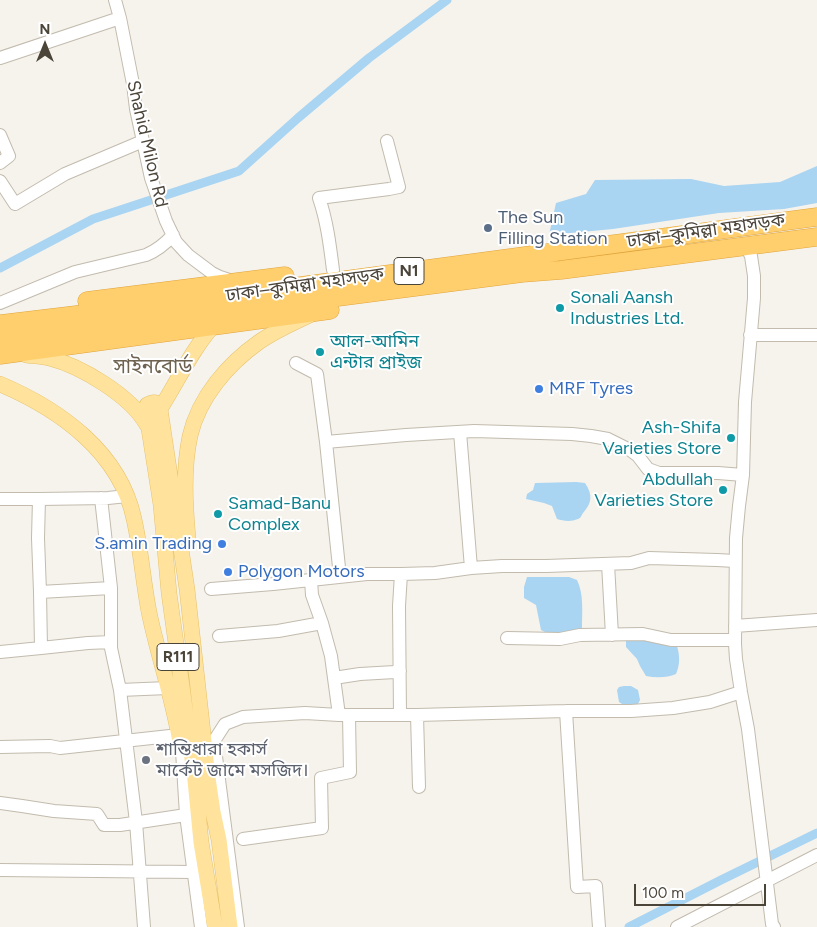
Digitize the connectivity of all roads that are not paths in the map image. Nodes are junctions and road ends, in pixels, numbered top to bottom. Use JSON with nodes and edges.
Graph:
{"nodes":[{"id":1,"x":115,"y":0,"type":"edge"},
{"id":2,"x":120,"y":18,"type":"junction"},
{"id":3,"x":0,"y":58,"type":"edge"},
{"id":4,"x":0,"y":135,"type":"edge"},
{"id":5,"x":143,"y":141,"type":"junction"},
{"id":6,"x":387,"y":141,"type":"dead end"},
{"id":7,"x":0,"y":163,"type":"edge"},
{"id":8,"x":0,"y":181,"type":"edge"},
{"id":9,"x":817,"y":217,"type":"edge"},
{"id":10,"x":173,"y":235,"type":"junction"},
{"id":11,"x":817,"y":237,"type":"edge"},
{"id":12,"x":746,"y":246,"type":"junction"},
{"id":13,"x":554,"y":251,"type":"junction"},
{"id":14,"x":332,"y":270,"type":"junction"},
{"id":15,"x":561,"y":270,"type":"junction"},
{"id":16,"x":237,"y":282,"type":"junction"},
{"id":17,"x":0,"y":303,"type":"edge"},
{"id":18,"x":318,"y":312,"type":"junction"},
{"id":19,"x":0,"y":313,"type":"edge"},
{"id":20,"x":0,"y":324,"type":"edge"},
{"id":21,"x":213,"y":326,"type":"junction"},
{"id":22,"x":750,"y":335,"type":"junction"},
{"id":23,"x":817,"y":335,"type":"edge"},
{"id":24,"x":4,"y":350,"type":"edge"},
{"id":25,"x":296,"y":363,"type":"dead end"},
{"id":26,"x":0,"y":384,"type":"edge"},
{"id":27,"x":156,"y":430,"type":"junction"},
{"id":28,"x":460,"y":432,"type":"junction"},
{"id":29,"x":326,"y":442,"type":"junction"},
{"id":30,"x":743,"y":475,"type":"junction"},
{"id":31,"x":127,"y":496,"type":"junction"},
{"id":32,"x":0,"y":498,"type":"edge"},
{"id":33,"x":101,"y":498,"type":"junction"},
{"id":34,"x":39,"y":499,"type":"junction"},
{"id":35,"x":735,"y":562,"type":"junction"},
{"id":36,"x":608,"y":564,"type":"junction"},
{"id":37,"x":471,"y":568,"type":"junction"},
{"id":38,"x":401,"y":574,"type":"junction"},
{"id":39,"x":340,"y":576,"type":"junction"},
{"id":40,"x":311,"y":580,"type":"junction"},
{"id":41,"x":110,"y":588,"type":"junction"},
{"id":42,"x":211,"y":589,"type":"dead end"},
{"id":43,"x":40,"y":592,"type":"junction"},
{"id":44,"x":817,"y":620,"type":"edge"},
{"id":45,"x":322,"y":623,"type":"junction"},
{"id":46,"x":735,"y":626,"type":"junction"},
{"id":47,"x":612,"y":635,"type":"junction"},
{"id":48,"x":219,"y":636,"type":"dead end"},
{"id":49,"x":507,"y":638,"type":"dead end"},
{"id":50,"x":735,"y":640,"type":"junction"},
{"id":51,"x":111,"y":642,"type":"junction"},
{"id":52,"x":41,"y":648,"type":"junction"},
{"id":53,"x":0,"y":652,"type":"edge"},
{"id":54,"x":400,"y":671,"type":"junction"},
{"id":55,"x":334,"y":678,"type":"junction"},
{"id":56,"x":168,"y":688,"type":"junction"},
{"id":57,"x":120,"y":690,"type":"junction"},
{"id":58,"x":741,"y":692,"type":"junction"},
{"id":59,"x":566,"y":711,"type":"junction"},
{"id":60,"x":344,"y":715,"type":"junction"},
{"id":61,"x":400,"y":715,"type":"junction"},
{"id":62,"x":417,"y":716,"type":"junction"},
{"id":63,"x":214,"y":741,"type":"junction"},
{"id":64,"x":126,"y":742,"type":"junction"},
{"id":65,"x":180,"y":743,"type":"junction"},
{"id":66,"x":0,"y":747,"type":"edge"},
{"id":67,"x":201,"y":779,"type":"junction"},
{"id":68,"x":419,"y":787,"type":"dead end"},
{"id":69,"x":0,"y":803,"type":"edge"},
{"id":70,"x":186,"y":815,"type":"junction"},
{"id":71,"x":136,"y":822,"type":"junction"},
{"id":72,"x":243,"y":839,"type":"dead end"},
{"id":73,"x":817,"y":855,"type":"edge"},
{"id":74,"x":0,"y":870,"type":"edge"},
{"id":75,"x":140,"y":872,"type":"junction"},
{"id":76,"x":193,"y":872,"type":"junction"},
{"id":77,"x":766,"y":875,"type":"junction"},
{"id":78,"x":144,"y":927,"type":"edge"},
{"id":79,"x":200,"y":927,"type":"edge"},
{"id":80,"x":215,"y":927,"type":"edge"},
{"id":81,"x":230,"y":927,"type":"edge"},
{"id":82,"x":238,"y":927,"type":"edge"},
{"id":83,"x":599,"y":927,"type":"edge"},
{"id":84,"x":677,"y":927,"type":"edge"},
{"id":85,"x":774,"y":927,"type":"edge"}],
"edges":[{"from":1,"to":2,"type":"street","name":"Shahid Milon Rd"},
{"from":2,"to":3,"type":"street"},
{"from":2,"to":5,"type":"street","name":"Shahid Milon Rd"},
{"from":4,"to":7,"type":"street"},
{"from":5,"to":8,"type":"street"},
{"from":5,"to":10,"type":"street","name":"Shahid Milon Rd"},
{"from":6,"to":14,"type":"street"},
{"from":9,"to":13,"type":"highway","name":"ঢাকা–কুমিল্লা মহাসড়ক","number":"N1"},
{"from":10,"to":16,"type":"street","name":"Shahid Milon Rd"},
{"from":10,"to":17,"type":"street"},
{"from":11,"to":12,"type":"highway","name":"ঢাকা–কুমিল্লা মহাসড়ক","number":"N1"},
{"from":12,"to":15,"type":"highway","name":"ঢাকা–কুমিল্লা মহাসড়ক","number":"N1"},
{"from":12,"to":22,"type":"street"},
{"from":13,"to":14,"type":"highway"},
{"from":13,"to":20,"type":"highway","name":"ঢাকা–কুমিল্লা মহাসড়ক","number":"N1"},
{"from":14,"to":16,"type":"highway"},
{"from":15,"to":18,"type":"highway"},
{"from":15,"to":24,"type":"highway","name":"ঢাকা–কুমিল্লা মহাসড়ক","number":"N1"},
{"from":16,"to":19,"type":"highway"},
{"from":18,"to":21,"type":"highway"},
{"from":18,"to":63,"type":"main road","number":"R111"},
{"from":21,"to":24,"type":"highway"},
{"from":21,"to":27,"type":"main road","number":"R111"},
{"from":22,"to":23,"type":"street"},
{"from":22,"to":30,"type":"street"},
{"from":24,"to":27,"type":"main road","number":"R111"},
{"from":25,"to":29,"type":"street"},
{"from":26,"to":31,"type":"main road","number":"R111"},
{"from":27,"to":67,"type":"main road","number":"R111"},
{"from":28,"to":29,"type":"street"},
{"from":28,"to":30,"type":"street"},
{"from":28,"to":37,"type":"street"},
{"from":29,"to":39,"type":"street"},
{"from":30,"to":35,"type":"street"},
{"from":31,"to":33,"type":"street"},
{"from":31,"to":56,"type":"main road","number":"R111"},
{"from":32,"to":34,"type":"street"},
{"from":33,"to":34,"type":"street"},
{"from":33,"to":41,"type":"street"},
{"from":34,"to":43,"type":"street"},
{"from":35,"to":36,"type":"street"},
{"from":35,"to":46,"type":"street"},
{"from":36,"to":37,"type":"street"},
{"from":36,"to":47,"type":"street"},
{"from":37,"to":38,"type":"street"},
{"from":38,"to":39,"type":"street"},
{"from":38,"to":54,"type":"street"},
{"from":39,"to":40,"type":"street"},
{"from":40,"to":42,"type":"street"},
{"from":40,"to":45,"type":"street"},
{"from":41,"to":43,"type":"street"},
{"from":41,"to":51,"type":"street"},
{"from":43,"to":52,"type":"street"},
{"from":44,"to":46,"type":"street"},
{"from":45,"to":48,"type":"street"},
{"from":45,"to":55,"type":"street"},
{"from":46,"to":50,"type":"street"},
{"from":47,"to":49,"type":"street"},
{"from":47,"to":50,"type":"street"},
{"from":50,"to":58,"type":"street"},
{"from":51,"to":52,"type":"street"},
{"from":51,"to":57,"type":"street"},
{"from":52,"to":53,"type":"street"},
{"from":54,"to":55,"type":"street"},
{"from":54,"to":61,"type":"street"},
{"from":55,"to":60,"type":"street"},
{"from":56,"to":57,"type":"street"},
{"from":56,"to":65,"type":"main road","number":"R111"},
{"from":57,"to":64,"type":"street"},
{"from":58,"to":59,"type":"street"},
{"from":58,"to":77,"type":"street"},
{"from":59,"to":62,"type":"street"},
{"from":59,"to":83,"type":"street"},
{"from":60,"to":61,"type":"street"},
{"from":60,"to":63,"type":"street"},
{"from":60,"to":72,"type":"street"},
{"from":61,"to":62,"type":"street"},
{"from":62,"to":68,"type":"street"},
{"from":63,"to":67,"type":"main road","number":"R111"},
{"from":63,"to":82,"type":"street"},
{"from":64,"to":65,"type":"street"},
{"from":64,"to":66,"type":"street"},
{"from":64,"to":71,"type":"street"},
{"from":65,"to":67,"type":"main road","number":"R111"},
{"from":65,"to":70,"type":"street"},
{"from":67,"to":80,"type":"main road","number":"R111"},
{"from":67,"to":81,"type":"main road","number":"R111"},
{"from":69,"to":71,"type":"street"},
{"from":70,"to":71,"type":"street"},
{"from":70,"to":76,"type":"street"},
{"from":71,"to":75,"type":"street"},
{"from":73,"to":77,"type":"street"},
{"from":74,"to":75,"type":"street"},
{"from":75,"to":76,"type":"street"},
{"from":75,"to":78,"type":"street"},
{"from":76,"to":79,"type":"street"},
{"from":77,"to":84,"type":"street"},
{"from":77,"to":85,"type":"street"}]}
